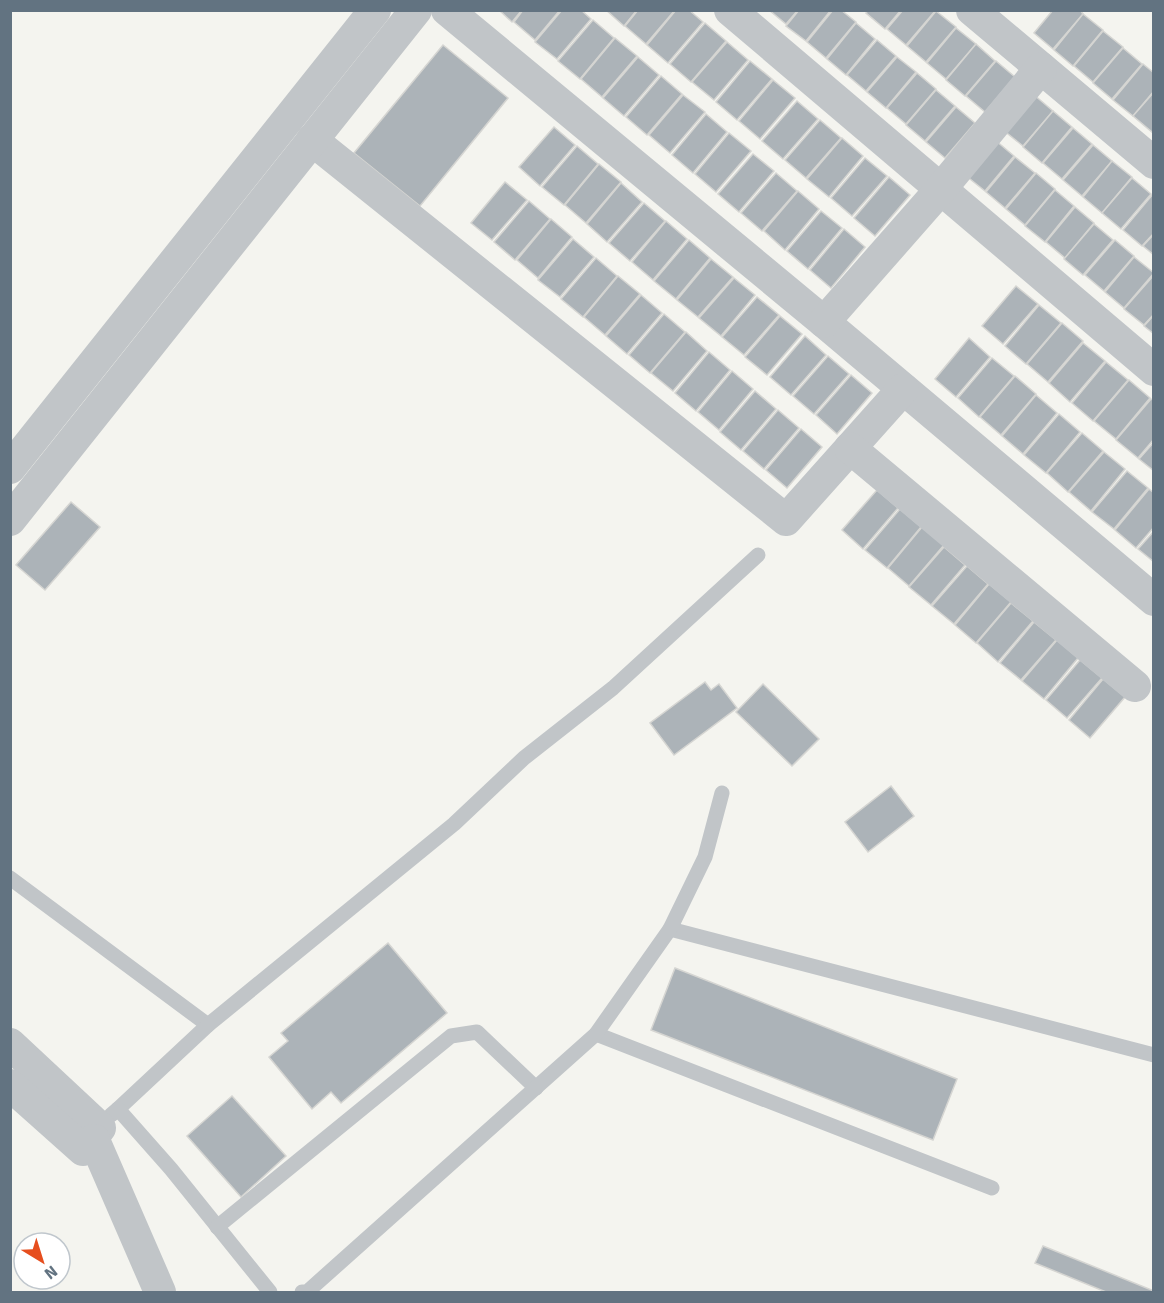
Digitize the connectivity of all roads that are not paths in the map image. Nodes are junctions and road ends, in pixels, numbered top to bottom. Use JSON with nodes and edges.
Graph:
{"nodes":[{"id":1,"x":375,"y":10,"type":"edge"},
{"id":2,"x":416,"y":10,"type":"edge"},
{"id":3,"x":447,"y":10,"type":"edge"},
{"id":4,"x":730,"y":10,"type":"edge"},
{"id":5,"x":972,"y":10,"type":"edge"},
{"id":6,"x":1041,"y":68,"type":"junction"},
{"id":7,"x":312,"y":140,"type":"junction"},
{"id":8,"x":1154,"y":163,"type":"edge"},
{"id":9,"x":940,"y":189,"type":"junction"},
{"id":10,"x":824,"y":322,"type":"junction"},
{"id":11,"x":1154,"y":370,"type":"edge"},
{"id":12,"x":903,"y":389,"type":"junction"},
{"id":13,"x":850,"y":448,"type":"junction"},
{"id":14,"x":10,"y":468,"type":"edge"},
{"id":15,"x":10,"y":520,"type":"edge"},
{"id":16,"x":758,"y":555,"type":"dead end"},
{"id":17,"x":1154,"y":600,"type":"edge"},
{"id":18,"x":1135,"y":686,"type":"dead end"},
{"id":19,"x":722,"y":793,"type":"dead end"},
{"id":20,"x":10,"y":878,"type":"edge"},
{"id":21,"x":670,"y":929,"type":"junction"},
{"id":22,"x":208,"y":1025,"type":"junction"},
{"id":23,"x":596,"y":1034,"type":"junction"},
{"id":24,"x":10,"y":1044,"type":"edge"},
{"id":25,"x":1154,"y":1055,"type":"edge"},
{"id":26,"x":10,"y":1085,"type":"edge"},
{"id":27,"x":536,"y":1088,"type":"junction"},
{"id":28,"x":99,"y":1132,"type":"junction"},
{"id":29,"x":992,"y":1188,"type":"dead end"},
{"id":30,"x":217,"y":1227,"type":"junction"},
{"id":31,"x":160,"y":1293,"type":"edge"},
{"id":32,"x":270,"y":1293,"type":"edge"},
{"id":33,"x":302,"y":1293,"type":"edge"}],
"edges":[{"from":1,"to":14,"type":"street"},
{"from":2,"to":7,"type":"street"},
{"from":3,"to":10,"type":"street"},
{"from":4,"to":9,"type":"street"},
{"from":5,"to":6,"type":"street"},
{"from":6,"to":8,"type":"street"},
{"from":6,"to":9,"type":"street"},
{"from":7,"to":13,"type":"street"},
{"from":7,"to":15,"type":"street"},
{"from":9,"to":10,"type":"street"},
{"from":9,"to":11,"type":"street"},
{"from":10,"to":12,"type":"street"},
{"from":12,"to":13,"type":"street"},
{"from":12,"to":17,"type":"street"},
{"from":13,"to":18,"type":"street"},
{"from":16,"to":22,"type":"lane"},
{"from":19,"to":21,"type":"lane"},
{"from":20,"to":22,"type":"lane"},
{"from":21,"to":23,"type":"lane"},
{"from":21,"to":25,"type":"lane"},
{"from":22,"to":28,"type":"lane"},
{"from":23,"to":27,"type":"lane"},
{"from":23,"to":29,"type":"lane"},
{"from":24,"to":28,"type":"street"},
{"from":26,"to":28,"type":"street"},
{"from":27,"to":30,"type":"lane"},
{"from":27,"to":33,"type":"lane"},
{"from":28,"to":30,"type":"lane"},
{"from":28,"to":31,"type":"street"},
{"from":30,"to":32,"type":"lane"}]}
